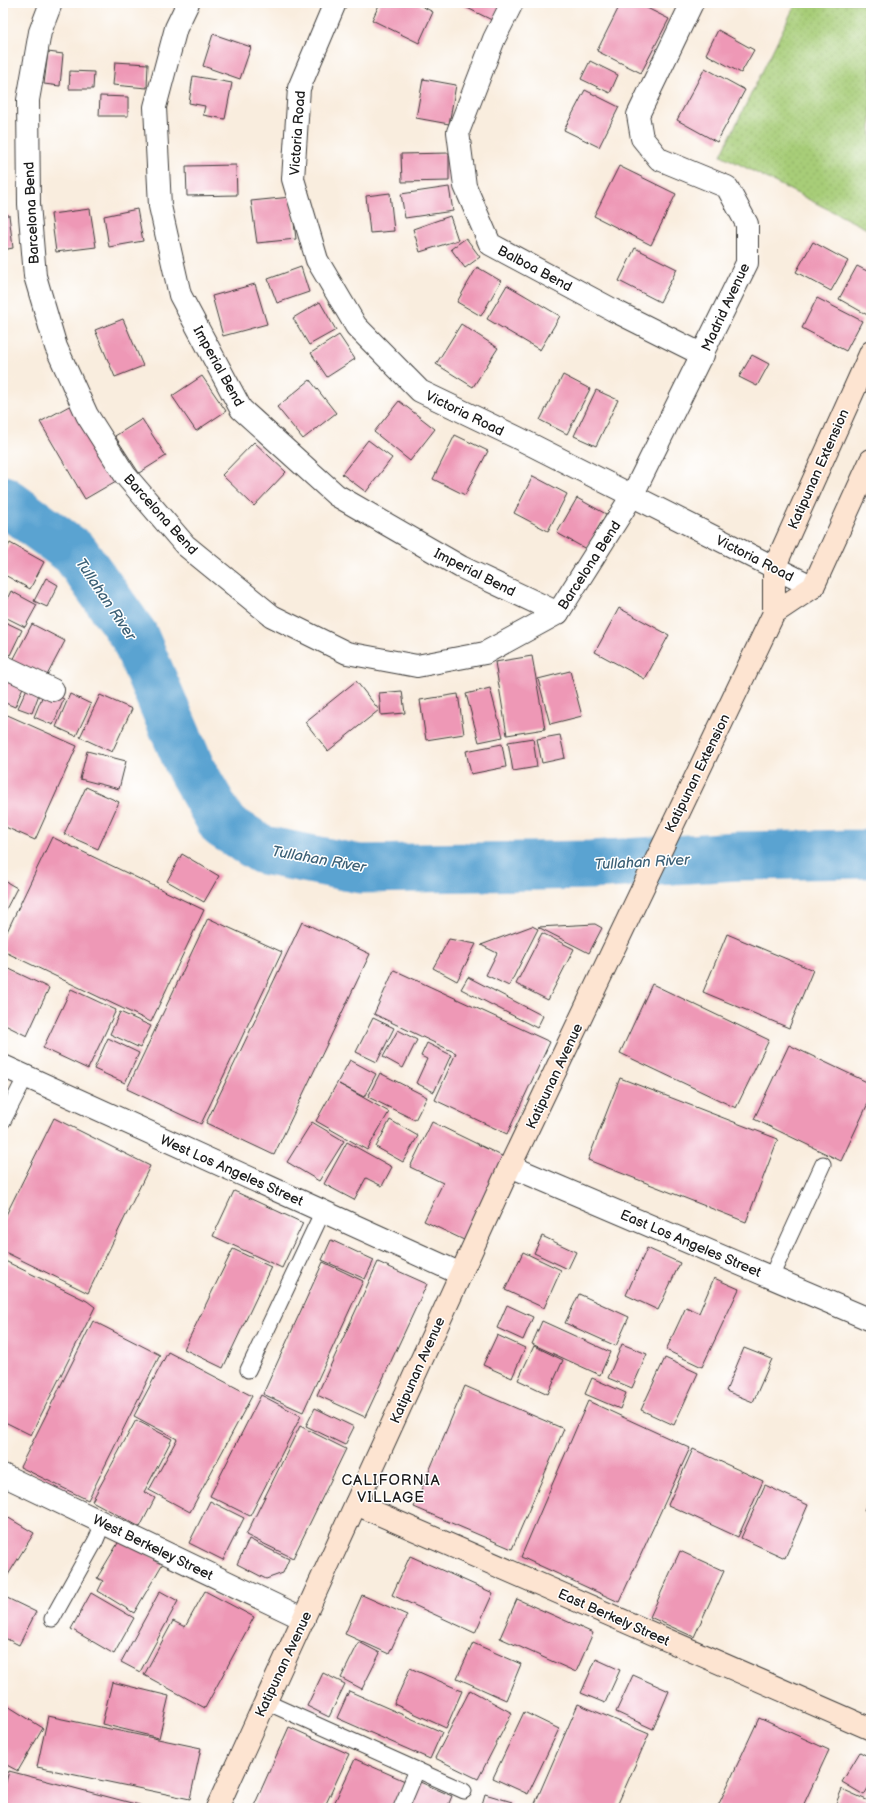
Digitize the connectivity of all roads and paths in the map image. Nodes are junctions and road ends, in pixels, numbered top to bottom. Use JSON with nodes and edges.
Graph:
{"nodes":[{"id":1,"x":51,"y":3,"type":"edge"},
{"id":2,"x":188,"y":3,"type":"edge"},
{"id":3,"x":335,"y":3,"type":"edge"},
{"id":4,"x":512,"y":3,"type":"edge"},
{"id":5,"x":692,"y":3,"type":"edge"},
{"id":6,"x":871,"y":352,"type":"edge"},
{"id":7,"x":703,"y":355,"type":"junction"},
{"id":8,"x":871,"y":460,"type":"edge"},
{"id":9,"x":632,"y":496,"type":"junction"},
{"id":10,"x":774,"y":568,"type":"junction"},
{"id":11,"x":813,"y":587,"type":"junction"},
{"id":12,"x":558,"y":613,"type":"junction"},
{"id":13,"x":774,"y":613,"type":"junction"},
{"id":14,"x":3,"y":666,"type":"edge"},
{"id":15,"x":53,"y":690,"type":"dead end"},
{"id":16,"x":621,"y":933,"type":"joint"},
{"id":17,"x":3,"y":1066,"type":"edge"},
{"id":18,"x":26,"y":1076,"type":"junction"},
{"id":19,"x":3,"y":1121,"type":"edge"},
{"id":20,"x":823,"y":1164,"type":"dead end"},
{"id":21,"x":510,"y":1166,"type":"junction"},
{"id":22,"x":323,"y":1211,"type":"junction"},
{"id":23,"x":461,"y":1274,"type":"junction"},
{"id":24,"x":771,"y":1277,"type":"junction"},
{"id":25,"x":871,"y":1320,"type":"edge"},
{"id":26,"x":248,"y":1370,"type":"dead end"},
{"id":27,"x":3,"y":1475,"type":"edge"},
{"id":28,"x":356,"y":1504,"type":"junction"},
{"id":29,"x":103,"y":1523,"type":"junction"},
{"id":30,"x":52,"y":1620,"type":"dead end"},
{"id":31,"x":304,"y":1620,"type":"junction"},
{"id":32,"x":266,"y":1702,"type":"junction"},
{"id":33,"x":871,"y":1729,"type":"edge"},
{"id":34,"x":417,"y":1770,"type":"junction"},
{"id":35,"x":464,"y":1791,"type":"dead end"},
{"id":36,"x":217,"y":1808,"type":"edge"},
{"id":37,"x":401,"y":1808,"type":"edge"}],
"edges":[{"from":1,"to":12,"type":"street","name":"Barcelona Bend"},
{"from":2,"to":12,"type":"street","name":"Imperial Bend"},
{"from":3,"to":9,"type":"street","name":"Victoria Road"},
{"from":4,"to":7,"type":"street","name":"Balboa Bend"},
{"from":5,"to":7,"type":"street","name":"Madrid Avenue"},
{"from":6,"to":10,"type":"main road","name":"Katipunan Extension"},
{"from":7,"to":9,"type":"street","name":"Madrid Avenue"},
{"from":8,"to":11,"type":"main road"},
{"from":9,"to":10,"type":"street","name":"Victoria Road"},
{"from":9,"to":12,"type":"street","name":"Barcelona Bend"},
{"from":10,"to":11,"type":"street","name":"Victoria Road"},
{"from":10,"to":13,"type":"main road","name":"Katipunan Extension"},
{"from":11,"to":13,"type":"main road"},
{"from":13,"to":16,"type":"main road","name":"Katipunan Extension"},
{"from":14,"to":15,"type":"street"},
{"from":16,"to":21,"type":"main road","name":"Katipunan Avenue"},
{"from":17,"to":18,"type":"street","name":"West Los Angeles Street"},
{"from":18,"to":19,"type":"lane"},
{"from":18,"to":22,"type":"street","name":"West Los Angeles Street"},
{"from":20,"to":24,"type":"lane"},
{"from":21,"to":23,"type":"main road","name":"Katipunan Avenue"},
{"from":21,"to":24,"type":"street","name":"East Los Angeles Street"},
{"from":22,"to":23,"type":"street","name":"West Los Angeles Street"},
{"from":22,"to":26,"type":"lane"},
{"from":23,"to":28,"type":"main road","name":"Katipunan Avenue"},
{"from":24,"to":25,"type":"street","name":"East Los Angeles Street"},
{"from":27,"to":29,"type":"street","name":"West Berkeley Street"},
{"from":28,"to":31,"type":"main road","name":"Katipunan Avenue"},
{"from":28,"to":33,"type":"main road","name":"East Berkely Street"},
{"from":29,"to":30,"type":"lane"},
{"from":29,"to":31,"type":"street","name":"West Berkeley Street"},
{"from":31,"to":32,"type":"main road","name":"Katipunan Avenue"},
{"from":32,"to":34,"type":"lane"},
{"from":32,"to":36,"type":"main road","name":"Katipunan Avenue"},
{"from":34,"to":35,"type":"lane"},
{"from":34,"to":37,"type":"lane"}]}
